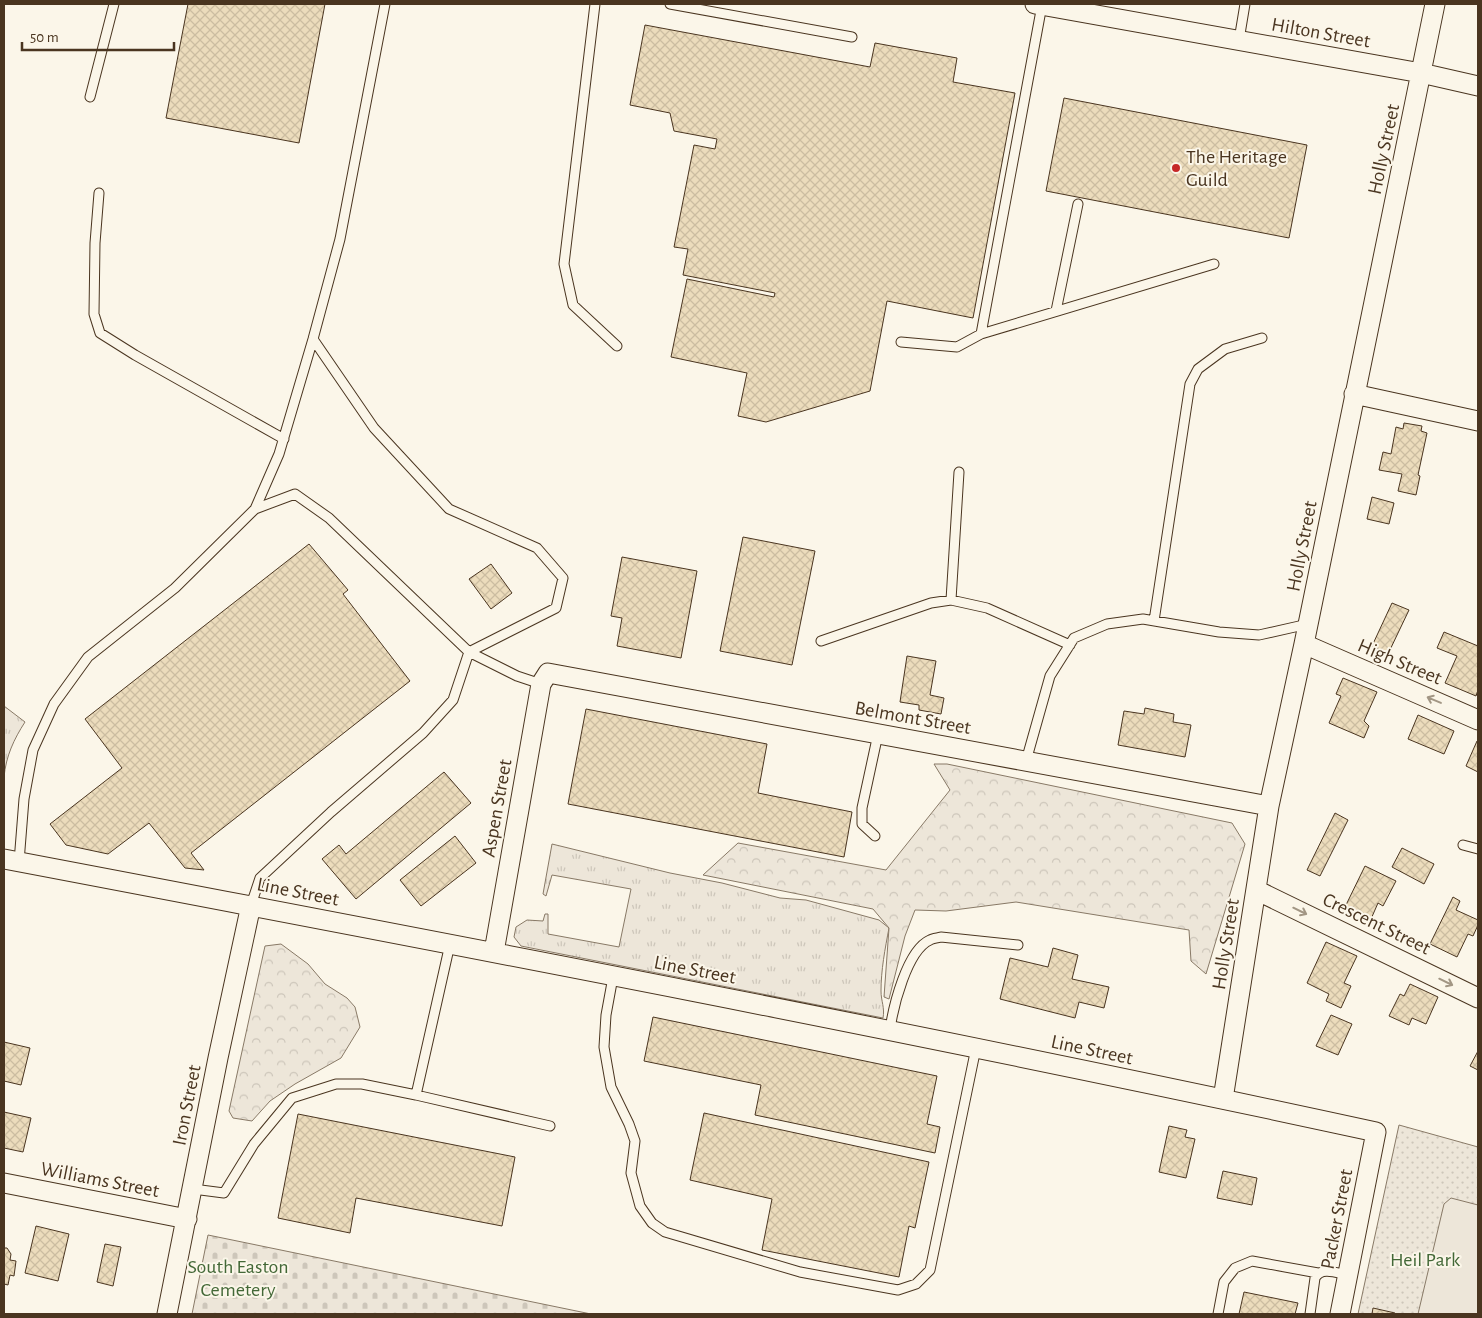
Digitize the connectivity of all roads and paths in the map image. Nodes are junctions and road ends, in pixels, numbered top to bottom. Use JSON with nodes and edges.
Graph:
{"nodes":[{"id":1,"x":114,"y":4,"type":"edge"},
{"id":2,"x":385,"y":4,"type":"edge"},
{"id":3,"x":595,"y":4,"type":"edge"},
{"id":4,"x":670,"y":4,"type":"edge"},
{"id":5,"x":1038,"y":4,"type":"edge"},
{"id":6,"x":1245,"y":4,"type":"edge"},
{"id":7,"x":1435,"y":4,"type":"edge"},
{"id":8,"x":852,"y":37,"type":"dead end"},
{"id":9,"x":1239,"y":40,"type":"junction"},
{"id":10,"x":1422,"y":73,"type":"junction"},
{"id":11,"x":1478,"y":86,"type":"edge"},
{"id":12,"x":90,"y":97,"type":"dead end"},
{"id":13,"x":99,"y":193,"type":"dead end"},
{"id":14,"x":1078,"y":204,"type":"dead end"},
{"id":15,"x":1214,"y":264,"type":"dead end"},
{"id":16,"x":1056,"y":311,"type":"junction"},
{"id":17,"x":982,"y":334,"type":"junction"},
{"id":18,"x":1262,"y":338,"type":"dead end"},
{"id":19,"x":313,"y":339,"type":"junction"},
{"id":20,"x":901,"y":342,"type":"dead end"},
{"id":21,"x":617,"y":346,"type":"dead end"},
{"id":22,"x":1354,"y":394,"type":"junction"},
{"id":23,"x":1478,"y":421,"type":"edge"},
{"id":24,"x":284,"y":439,"type":"junction"},
{"id":25,"x":959,"y":472,"type":"dead end"},
{"id":26,"x":255,"y":509,"type":"junction"},
{"id":27,"x":951,"y":600,"type":"junction"},
{"id":28,"x":1154,"y":621,"type":"junction"},
{"id":29,"x":1308,"y":624,"type":"junction"},
{"id":30,"x":821,"y":642,"type":"dead end"},
{"id":31,"x":1070,"y":644,"type":"junction"},
{"id":32,"x":1304,"y":644,"type":"junction"},
{"id":33,"x":469,"y":652,"type":"junction"},
{"id":34,"x":545,"y":678,"type":"junction"},
{"id":35,"x":1478,"y":720,"type":"edge"},
{"id":36,"x":878,"y":734,"type":"junction"},
{"id":37,"x":1026,"y":761,"type":"junction"},
{"id":38,"x":1269,"y":806,"type":"junction"},
{"id":39,"x":875,"y":836,"type":"dead end"},
{"id":40,"x":1463,"y":845,"type":"dead end"},
{"id":41,"x":1478,"y":849,"type":"edge"},
{"id":42,"x":11,"y":860,"type":"edge"},
{"id":43,"x":1256,"y":890,"type":"junction"},
{"id":44,"x":251,"y":905,"type":"junction"},
{"id":45,"x":450,"y":944,"type":"junction"},
{"id":46,"x":1018,"y":945,"type":"dead end"},
{"id":47,"x":494,"y":952,"type":"junction"},
{"id":48,"x":613,"y":977,"type":"junction"},
{"id":49,"x":1478,"y":998,"type":"edge"},
{"id":50,"x":890,"y":1030,"type":"junction"},
{"id":51,"x":976,"y":1048,"type":"junction"},
{"id":52,"x":416,"y":1095,"type":"junction"},
{"id":53,"x":1223,"y":1099,"type":"junction"},
{"id":54,"x":550,"y":1126,"type":"dead end"},
{"id":55,"x":1376,"y":1132,"type":"joint"},
{"id":56,"x":4,"y":1182,"type":"edge"},
{"id":57,"x":193,"y":1189,"type":"junction"},
{"id":58,"x":187,"y":1220,"type":"junction"},
{"id":59,"x":1318,"y":1273,"type":"junction"},
{"id":60,"x":1348,"y":1275,"type":"junction"},
{"id":61,"x":167,"y":1314,"type":"edge"},
{"id":62,"x":1218,"y":1314,"type":"edge"},
{"id":63,"x":1310,"y":1314,"type":"edge"},
{"id":64,"x":1340,"y":1314,"type":"edge"}],
"edges":[{"from":1,"to":12,"type":"lane"},
{"from":2,"to":19,"type":"lane"},
{"from":3,"to":21,"type":"lane"},
{"from":4,"to":8,"type":"lane"},
{"from":5,"to":9,"type":"street","name":"Hilton Street"},
{"from":5,"to":17,"type":"lane"},
{"from":6,"to":9,"type":"lane"},
{"from":7,"to":10,"type":"street","name":"Holly Street"},
{"from":9,"to":10,"type":"street","name":"Hilton Street"},
{"from":10,"to":11,"type":"street","name":"Hilton Street"},
{"from":10,"to":22,"type":"street","name":"Holly Street"},
{"from":13,"to":24,"type":"lane"},
{"from":14,"to":16,"type":"lane"},
{"from":15,"to":16,"type":"lane"},
{"from":16,"to":17,"type":"lane"},
{"from":17,"to":20,"type":"lane"},
{"from":18,"to":28,"type":"lane"},
{"from":19,"to":24,"type":"lane"},
{"from":19,"to":33,"type":"lane"},
{"from":22,"to":23,"type":"street"},
{"from":22,"to":29,"type":"street","name":"Holly Street"},
{"from":24,"to":26,"type":"lane"},
{"from":25,"to":27,"type":"lane"},
{"from":26,"to":33,"type":"lane"},
{"from":26,"to":42,"type":"lane"},
{"from":27,"to":30,"type":"lane"},
{"from":27,"to":31,"type":"lane"},
{"from":28,"to":29,"type":"lane"},
{"from":28,"to":31,"type":"lane"},
{"from":29,"to":32,"type":"street","name":"Holly Street"},
{"from":31,"to":37,"type":"lane"},
{"from":35,"to":32,"type":"street","name":"High Street","one_way":true},
{"from":32,"to":38,"type":"street","name":"Holly Street"},
{"from":33,"to":34,"type":"lane"},
{"from":33,"to":44,"type":"lane"},
{"from":34,"to":36,"type":"street","name":"Belmont Street"},
{"from":34,"to":47,"type":"street","name":"Aspen Street"},
{"from":36,"to":37,"type":"street","name":"Belmont Street"},
{"from":36,"to":39,"type":"lane"},
{"from":37,"to":38,"type":"street","name":"Belmont Street"},
{"from":38,"to":43,"type":"street","name":"Holly Street"},
{"from":40,"to":41,"type":"lane"},
{"from":42,"to":44,"type":"street","name":"Line Street"},
{"from":43,"to":49,"type":"street","name":"Crescent Street","one_way":true},
{"from":43,"to":53,"type":"street","name":"Holly Street"},
{"from":44,"to":45,"type":"street","name":"Line Street"},
{"from":44,"to":57,"type":"street","name":"Iron Street"},
{"from":45,"to":47,"type":"street","name":"Line Street"},
{"from":45,"to":52,"type":"lane"},
{"from":46,"to":50,"type":"lane"},
{"from":47,"to":48,"type":"street","name":"Line Street"},
{"from":48,"to":50,"type":"street","name":"Line Street"},
{"from":48,"to":51,"type":"lane"},
{"from":50,"to":51,"type":"street","name":"Line Street"},
{"from":51,"to":53,"type":"street","name":"Line Street"},
{"from":52,"to":54,"type":"lane"},
{"from":52,"to":57,"type":"lane"},
{"from":53,"to":55,"type":"street","name":"Line Street"},
{"from":55,"to":60,"type":"street","name":"Packer Street"},
{"from":56,"to":58,"type":"street","name":"Williams Street"},
{"from":57,"to":58,"type":"street","name":"Iron Street"},
{"from":58,"to":61,"type":"street","name":"Iron Street"},
{"from":59,"to":60,"type":"lane"},
{"from":59,"to":62,"type":"lane"},
{"from":59,"to":63,"type":"lane"},
{"from":60,"to":64,"type":"street","name":"Packer Street"}]}
